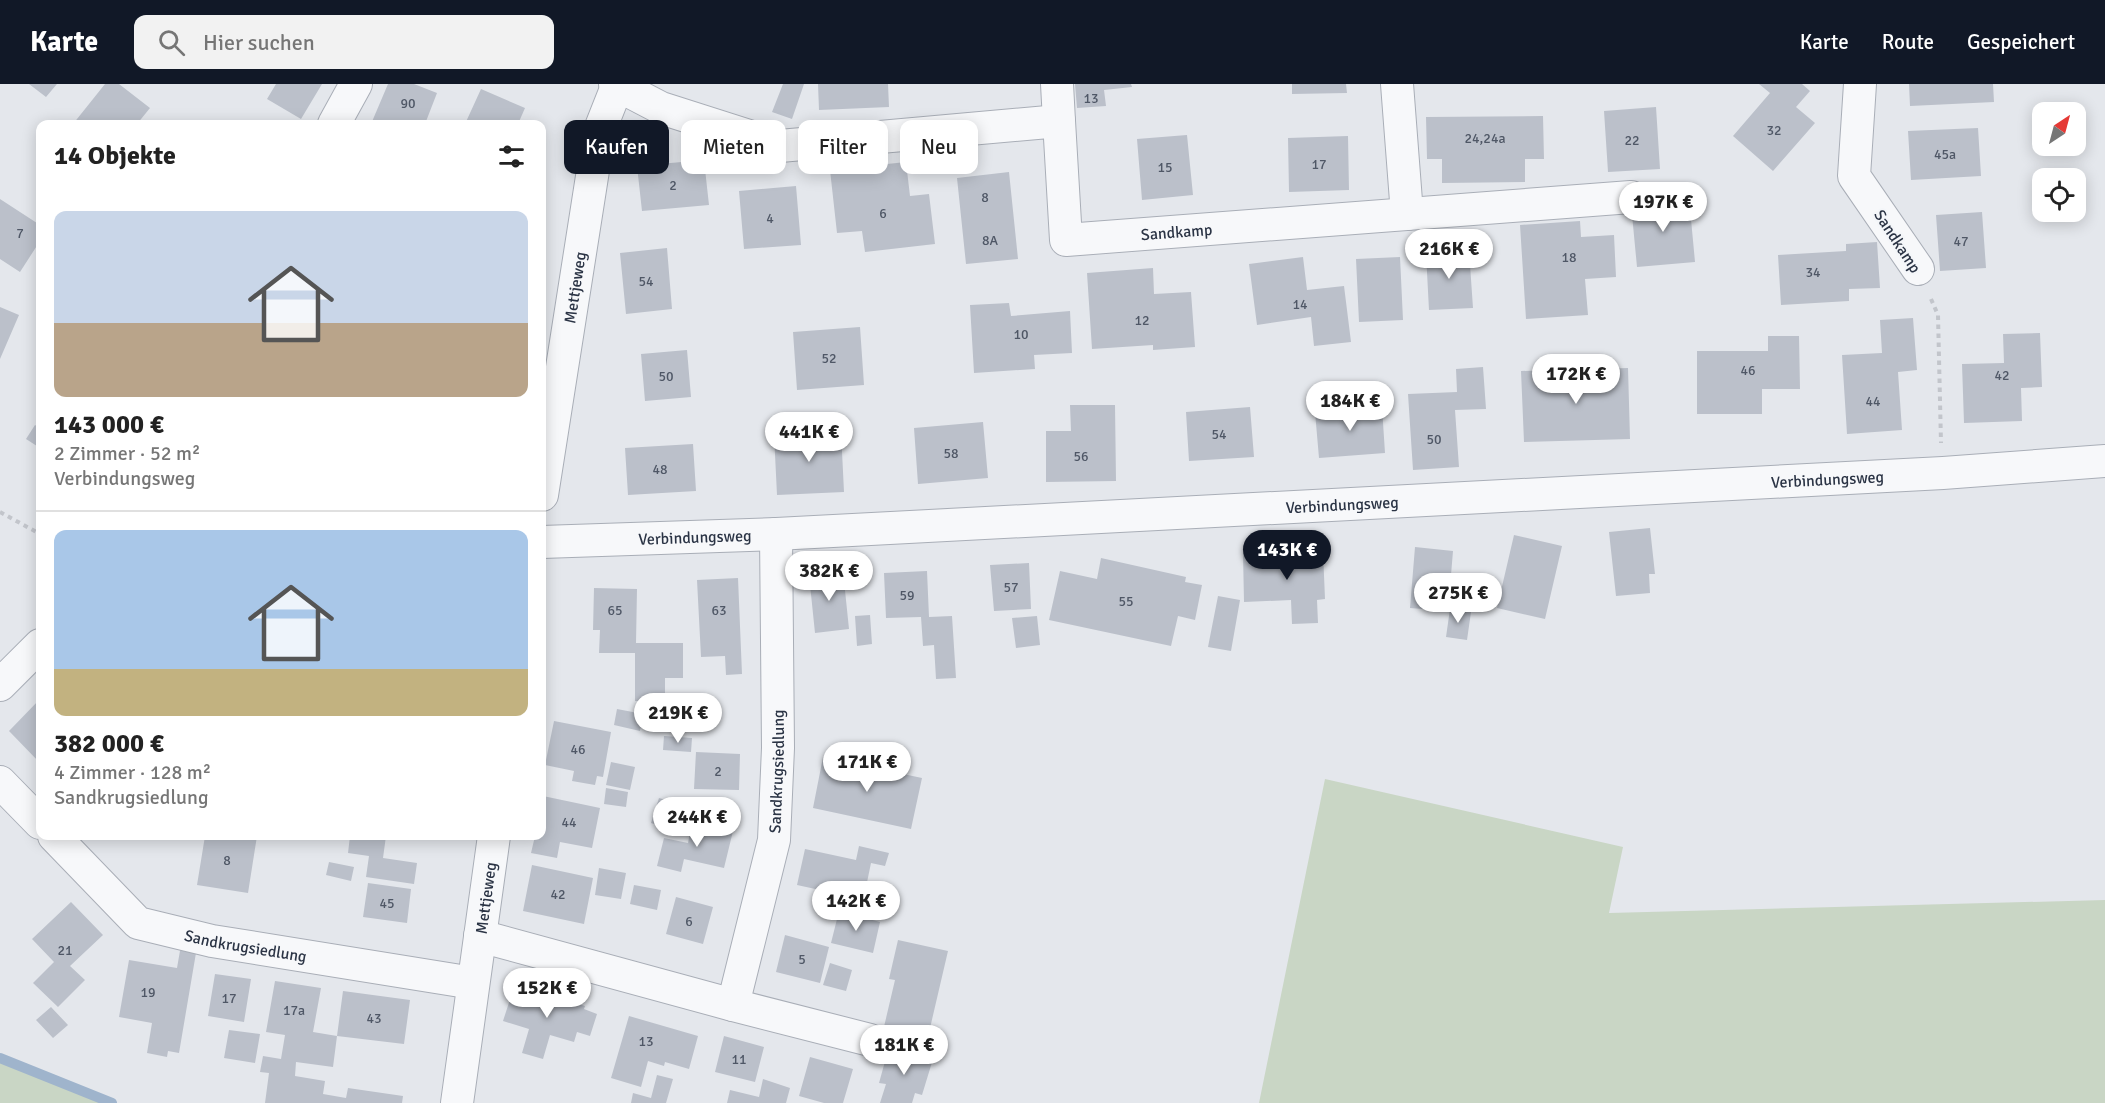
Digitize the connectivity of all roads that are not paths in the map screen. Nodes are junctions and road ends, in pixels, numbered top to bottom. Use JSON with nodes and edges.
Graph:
{"nodes":[{"id":1,"x":356,"y":84,"type":"edge"},
{"id":2,"x":617,"y":84,"type":"edge"},
{"id":3,"x":1057,"y":84,"type":"edge"},
{"id":4,"x":1397,"y":84,"type":"edge"},
{"id":5,"x":1860,"y":84,"type":"edge"},
{"id":6,"x":336,"y":120,"type":"edge"},
{"id":7,"x":1059,"y":121,"type":"junction"},
{"id":8,"x":1630,"y":197,"type":"dead end"},
{"id":9,"x":1407,"y":214,"type":"junction"},
{"id":10,"x":1918,"y":269,"type":"road end"},
{"id":11,"x":2105,"y":461,"type":"edge"},
{"id":12,"x":546,"y":470,"type":"edge"},
{"id":13,"x":776,"y":534,"type":"junction"},
{"id":14,"x":546,"y":542,"type":"edge"},
{"id":15,"x":36,"y":649,"type":"edge"},
{"id":16,"x":0,"y":685,"type":"edge"},
{"id":17,"x":0,"y":782,"type":"edge"},
{"id":18,"x":36,"y":818,"type":"edge"},
{"id":19,"x":58,"y":840,"type":"edge"},
{"id":20,"x":493,"y":840,"type":"edge"},
{"id":21,"x":480,"y":936,"type":"junction"},
{"id":22,"x":473,"y":983,"type":"junction"},
{"id":23,"x":734,"y":1005,"type":"junction"},
{"id":24,"x":870,"y":1040,"type":"dead end"},
{"id":25,"x":457,"y":1103,"type":"edge"}],
"edges":[{"from":1,"to":6,"type":"street"},
{"from":2,"to":7,"type":"street"},
{"from":2,"to":12,"type":"street","name":"Mettjeweg"},
{"from":3,"to":7,"type":"street","name":"Sandkamp"},
{"from":4,"to":9,"type":"street"},
{"from":5,"to":10,"type":"street","name":"Sandkamp"},
{"from":7,"to":9,"type":"street","name":"Sandkamp"},
{"from":8,"to":9,"type":"street","name":"Sandkamp"},
{"from":11,"to":13,"type":"street","name":"Verbindungsweg"},
{"from":13,"to":14,"type":"street","name":"Verbindungsweg"},
{"from":13,"to":23,"type":"street","name":"Sandkrugsiedlung"},
{"from":15,"to":16,"type":"street"},
{"from":17,"to":18,"type":"street"},
{"from":19,"to":22,"type":"street","name":"Sandkrugsiedlung"},
{"from":20,"to":21,"type":"street","name":"Mettjeweg"},
{"from":21,"to":22,"type":"street","name":"Mettjeweg"},
{"from":21,"to":23,"type":"street"},
{"from":22,"to":25,"type":"street","name":"Mettjeweg"},
{"from":23,"to":24,"type":"street"}]}
